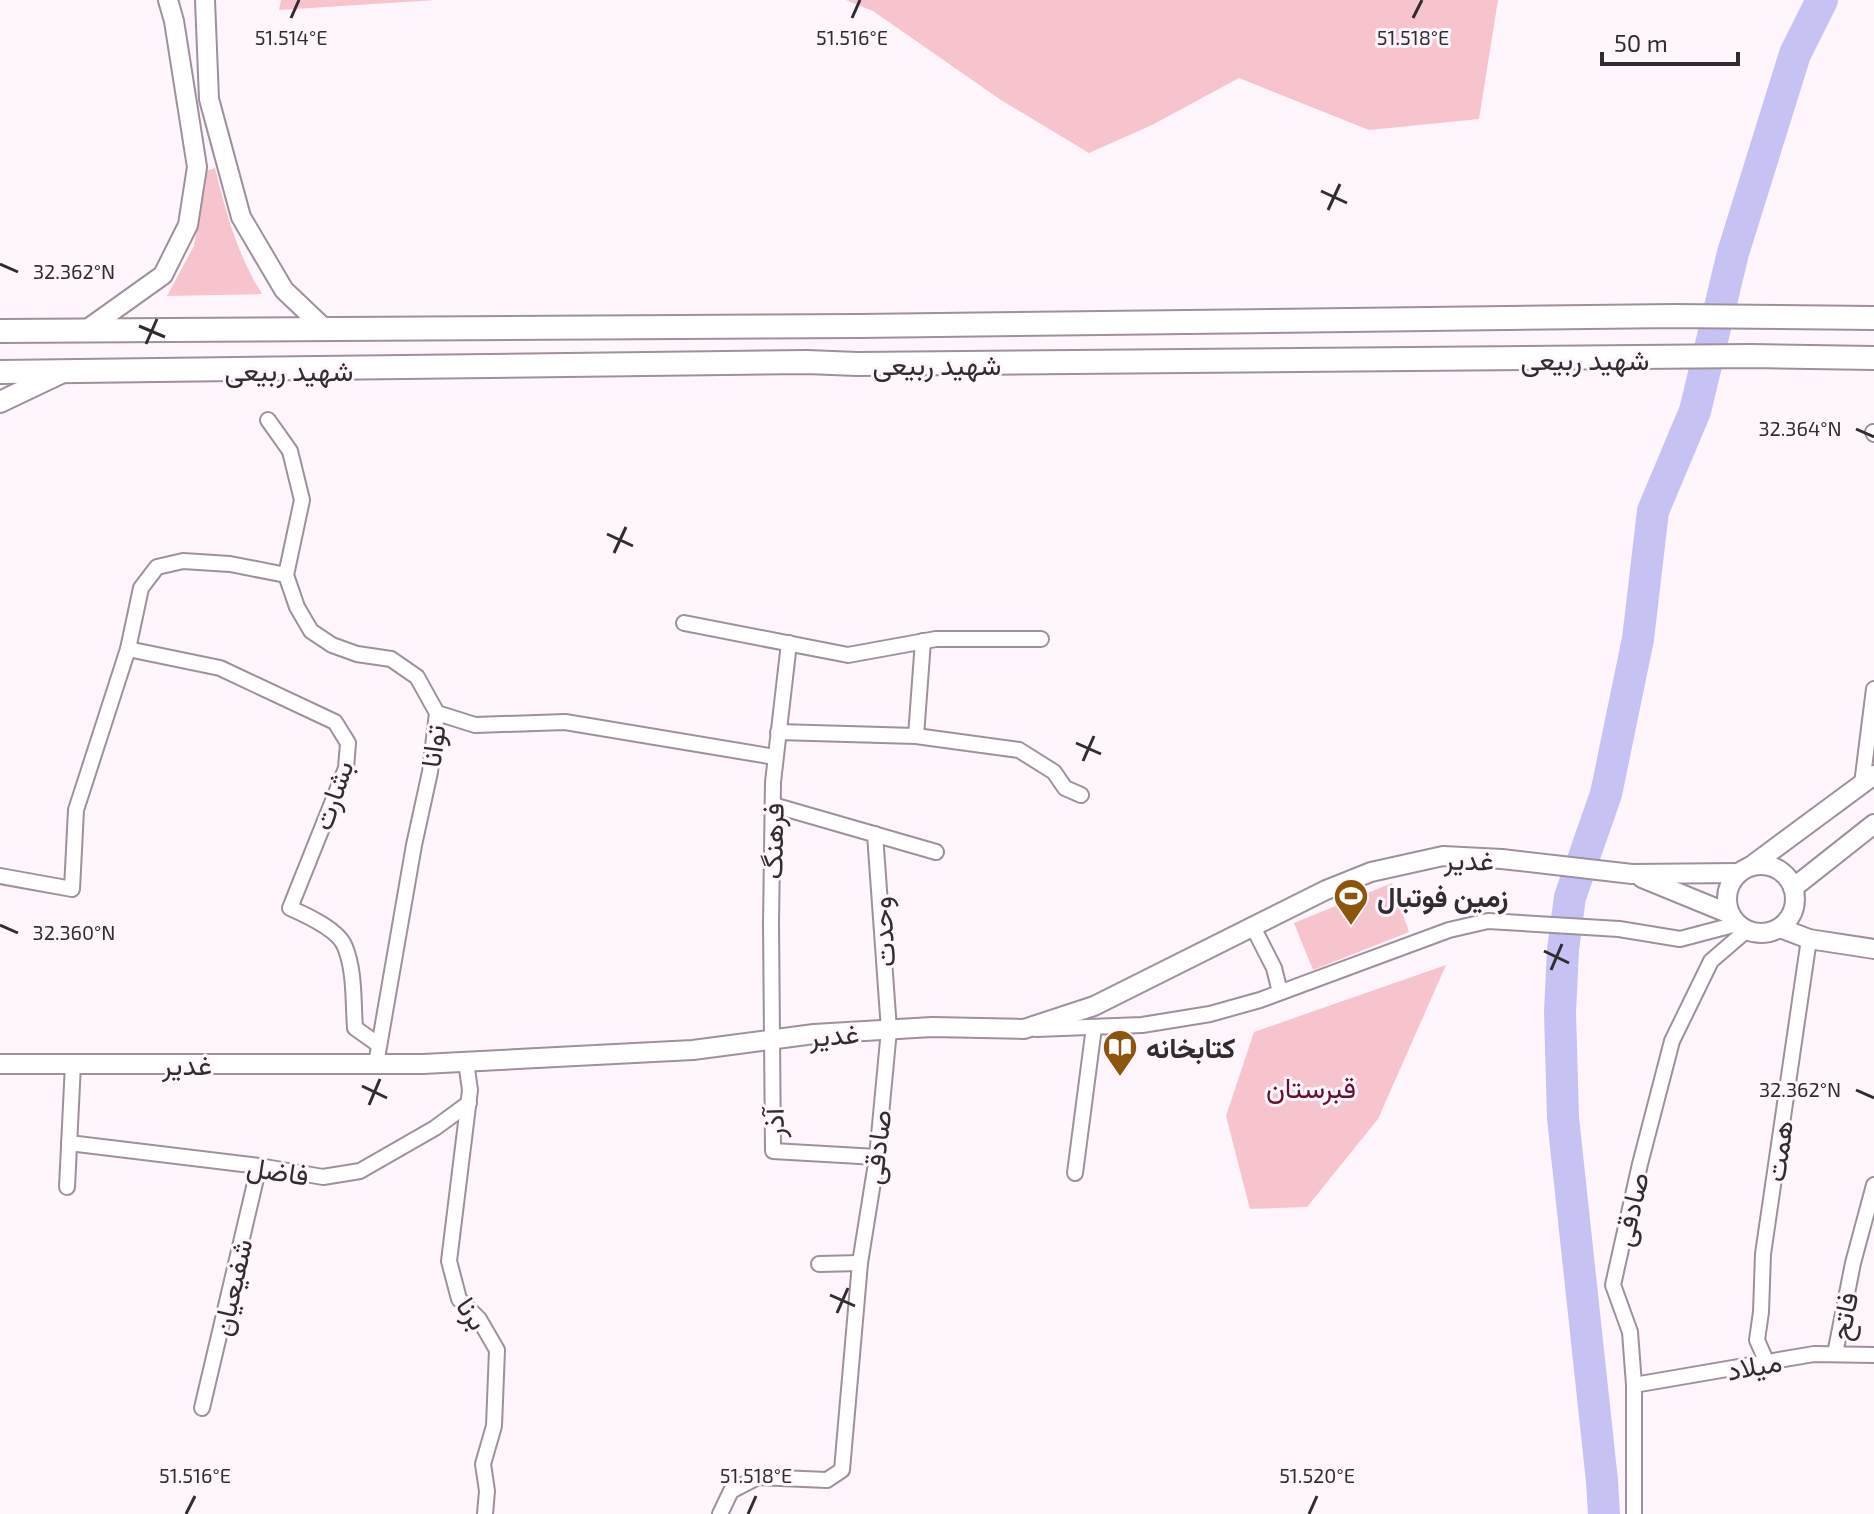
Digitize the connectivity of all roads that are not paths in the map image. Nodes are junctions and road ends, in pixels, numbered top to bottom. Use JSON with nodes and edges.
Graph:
{"nodes":[{"id":1,"x":168,"y":0,"type":"edge"},
{"id":2,"x":205,"y":0,"type":"edge"},
{"id":3,"x":1874,"y":318,"type":"edge"},
{"id":4,"x":810,"y":326,"type":"junction"},
{"id":5,"x":859,"y":326,"type":"junction"},
{"id":6,"x":324,"y":328,"type":"junction"},
{"id":7,"x":86,"y":330,"type":"junction"},
{"id":8,"x":0,"y":331,"type":"edge"},
{"id":9,"x":1874,"y":358,"type":"edge"},
{"id":10,"x":807,"y":362,"type":"junction"},
{"id":11,"x":857,"y":364,"type":"junction"},
{"id":12,"x":0,"y":372,"type":"edge"},
{"id":13,"x":63,"y":372,"type":"junction"},
{"id":14,"x":0,"y":402,"type":"edge"},
{"id":15,"x":268,"y":420,"type":"dead end"},
{"id":16,"x":286,"y":575,"type":"junction"},
{"id":17,"x":684,"y":623,"type":"dead end"},
{"id":18,"x":1041,"y":639,"type":"dead end"},
{"id":19,"x":923,"y":641,"type":"junction"},
{"id":20,"x":789,"y":643,"type":"junction"},
{"id":21,"x":128,"y":649,"type":"junction"},
{"id":22,"x":1874,"y":689,"type":"edge"},
{"id":23,"x":437,"y":713,"type":"junction"},
{"id":24,"x":778,"y":732,"type":"junction"},
{"id":25,"x":916,"y":736,"type":"junction"},
{"id":26,"x":775,"y":757,"type":"junction"},
{"id":27,"x":1868,"y":780,"type":"edge"},
{"id":28,"x":1081,"y":795,"type":"dead end"},
{"id":29,"x":773,"y":805,"type":"junction"},
{"id":30,"x":1874,"y":824,"type":"edge"},
{"id":31,"x":875,"y":834,"type":"junction"},
{"id":32,"x":936,"y":852,"type":"dead end"},
{"id":33,"x":1744,"y":870,"type":"junction"},
{"id":34,"x":1632,"y":874,"type":"junction"},
{"id":35,"x":0,"y":876,"type":"edge"},
{"id":36,"x":1793,"y":888,"type":"junction"},
{"id":37,"x":1794,"y":910,"type":"junction"},
{"id":38,"x":1738,"y":923,"type":"junction"},
{"id":39,"x":1252,"y":925,"type":"junction"},
{"id":40,"x":1780,"y":928,"type":"junction"},
{"id":41,"x":1874,"y":937,"type":"edge"},
{"id":42,"x":1809,"y":939,"type":"junction"},
{"id":43,"x":1874,"y":949,"type":"edge"},
{"id":44,"x":1280,"y":992,"type":"junction"},
{"id":45,"x":1094,"y":1027,"type":"junction"},
{"id":46,"x":1024,"y":1029,"type":"junction"},
{"id":47,"x":889,"y":1030,"type":"junction"},
{"id":48,"x":773,"y":1040,"type":"junction"},
{"id":49,"x":379,"y":1045,"type":"junction"},
{"id":50,"x":466,"y":1062,"type":"junction"},
{"id":51,"x":0,"y":1064,"type":"edge"},
{"id":52,"x":73,"y":1064,"type":"junction"},
{"id":53,"x":376,"y":1064,"type":"junction"},
{"id":54,"x":469,"y":1103,"type":"junction"},
{"id":55,"x":69,"y":1143,"type":"junction"},
{"id":56,"x":877,"y":1157,"type":"junction"},
{"id":57,"x":259,"y":1166,"type":"junction"},
{"id":58,"x":1075,"y":1173,"type":"dead end"},
{"id":59,"x":1874,"y":1185,"type":"edge"},
{"id":60,"x":67,"y":1187,"type":"dead end"},
{"id":61,"x":860,"y":1263,"type":"junction"},
{"id":62,"x":819,"y":1264,"type":"dead end"},
{"id":63,"x":1835,"y":1354,"type":"junction"},
{"id":64,"x":1874,"y":1355,"type":"edge"},
{"id":65,"x":1767,"y":1363,"type":"junction"},
{"id":66,"x":1634,"y":1385,"type":"junction"},
{"id":67,"x":202,"y":1408,"type":"dead end"},
{"id":68,"x":485,"y":1514,"type":"edge"},
{"id":69,"x":720,"y":1514,"type":"edge"},
{"id":70,"x":1634,"y":1514,"type":"edge"}],
"edges":[{"from":1,"to":7,"type":"street"},
{"from":2,"to":6,"type":"street"},
{"from":3,"to":5,"type":"main road","name":"شهید ربیعی"},
{"from":4,"to":5,"type":"main road","name":"شهید ربیعی"},
{"from":4,"to":6,"type":"main road","name":"شهید ربیعی"},
{"from":4,"to":10,"type":"main road"},
{"from":5,"to":11,"type":"main road"},
{"from":6,"to":7,"type":"main road","name":"شهید ربیعی"},
{"from":7,"to":8,"type":"main road","name":"شهید ربیعی"},
{"from":9,"to":11,"type":"main road","name":"شهید ربیعی"},
{"from":10,"to":11,"type":"main road","name":"شهید ربیعی"},
{"from":10,"to":13,"type":"main road","name":"شهید ربیعی"},
{"from":12,"to":13,"type":"main road","name":"شهید ربیعی"},
{"from":13,"to":14,"type":"main road"},
{"from":15,"to":16,"type":"street"},
{"from":16,"to":21,"type":"street"},
{"from":16,"to":23,"type":"street","name":"توانا"},
{"from":17,"to":20,"type":"street"},
{"from":18,"to":19,"type":"street"},
{"from":19,"to":20,"type":"street"},
{"from":19,"to":25,"type":"street"},
{"from":20,"to":24,"type":"street","name":"فرهنگ"},
{"from":21,"to":35,"type":"street"},
{"from":21,"to":49,"type":"street","name":"بشارت"},
{"from":22,"to":27,"type":"street"},
{"from":23,"to":26,"type":"street"},
{"from":23,"to":49,"type":"street","name":"توانا"},
{"from":24,"to":25,"type":"street"},
{"from":24,"to":26,"type":"street","name":"فرهنگ"},
{"from":25,"to":28,"type":"street"},
{"from":26,"to":29,"type":"street","name":"فرهنگ"},
{"from":27,"to":33,"type":"street"},
{"from":29,"to":31,"type":"street"},
{"from":29,"to":48,"type":"street","name":"فرهنگ"},
{"from":30,"to":36,"type":"street"},
{"from":31,"to":32,"type":"street"},
{"from":31,"to":47,"type":"street","name":"وحدت"},
{"from":33,"to":34,"type":"street"},
{"from":33,"to":36,"type":"street"},
{"from":33,"to":38,"type":"street"},
{"from":34,"to":38,"type":"street"},
{"from":34,"to":39,"type":"street","name":"غدیر"},
{"from":36,"to":37,"type":"street"},
{"from":37,"to":40,"type":"street"},
{"from":37,"to":41,"type":"street"},
{"from":38,"to":40,"type":"street"},
{"from":38,"to":44,"type":"street"},
{"from":38,"to":66,"type":"street","name":"صادقی"},
{"from":39,"to":44,"type":"street"},
{"from":39,"to":46,"type":"street","name":"غدیر"},
{"from":40,"to":42,"type":"street"},
{"from":42,"to":43,"type":"street"},
{"from":42,"to":65,"type":"street","name":"همت"},
{"from":44,"to":45,"type":"street"},
{"from":45,"to":46,"type":"street"},
{"from":45,"to":58,"type":"street"},
{"from":46,"to":47,"type":"street","name":"غدیر"},
{"from":47,"to":48,"type":"street","name":"غدیر"},
{"from":47,"to":56,"type":"street","name":"صادقی"},
{"from":48,"to":50,"type":"street","name":"غدیر"},
{"from":48,"to":56,"type":"street","name":"آذر"},
{"from":49,"to":53,"type":"street","name":"توانا"},
{"from":50,"to":53,"type":"street","name":"غدیر"},
{"from":50,"to":54,"type":"street","name":"برنا"},
{"from":51,"to":52,"type":"street","name":"غدیر"},
{"from":52,"to":53,"type":"street","name":"غدیر"},
{"from":52,"to":55,"type":"street"},
{"from":54,"to":57,"type":"street","name":"فاضل"},
{"from":54,"to":68,"type":"street","name":"برنا"},
{"from":55,"to":57,"type":"street","name":"فاضل"},
{"from":55,"to":60,"type":"street"},
{"from":56,"to":61,"type":"street","name":"صادقی"},
{"from":57,"to":67,"type":"street","name":"شفیعیان"},
{"from":59,"to":63,"type":"street","name":"فاتح"},
{"from":61,"to":62,"type":"street"},
{"from":61,"to":69,"type":"street","name":"صادقی"},
{"from":63,"to":64,"type":"street","name":"میلاد"},
{"from":63,"to":65,"type":"street","name":"میلاد"},
{"from":65,"to":66,"type":"street","name":"میلاد"},
{"from":66,"to":70,"type":"street","name":"صادقی"}]}
